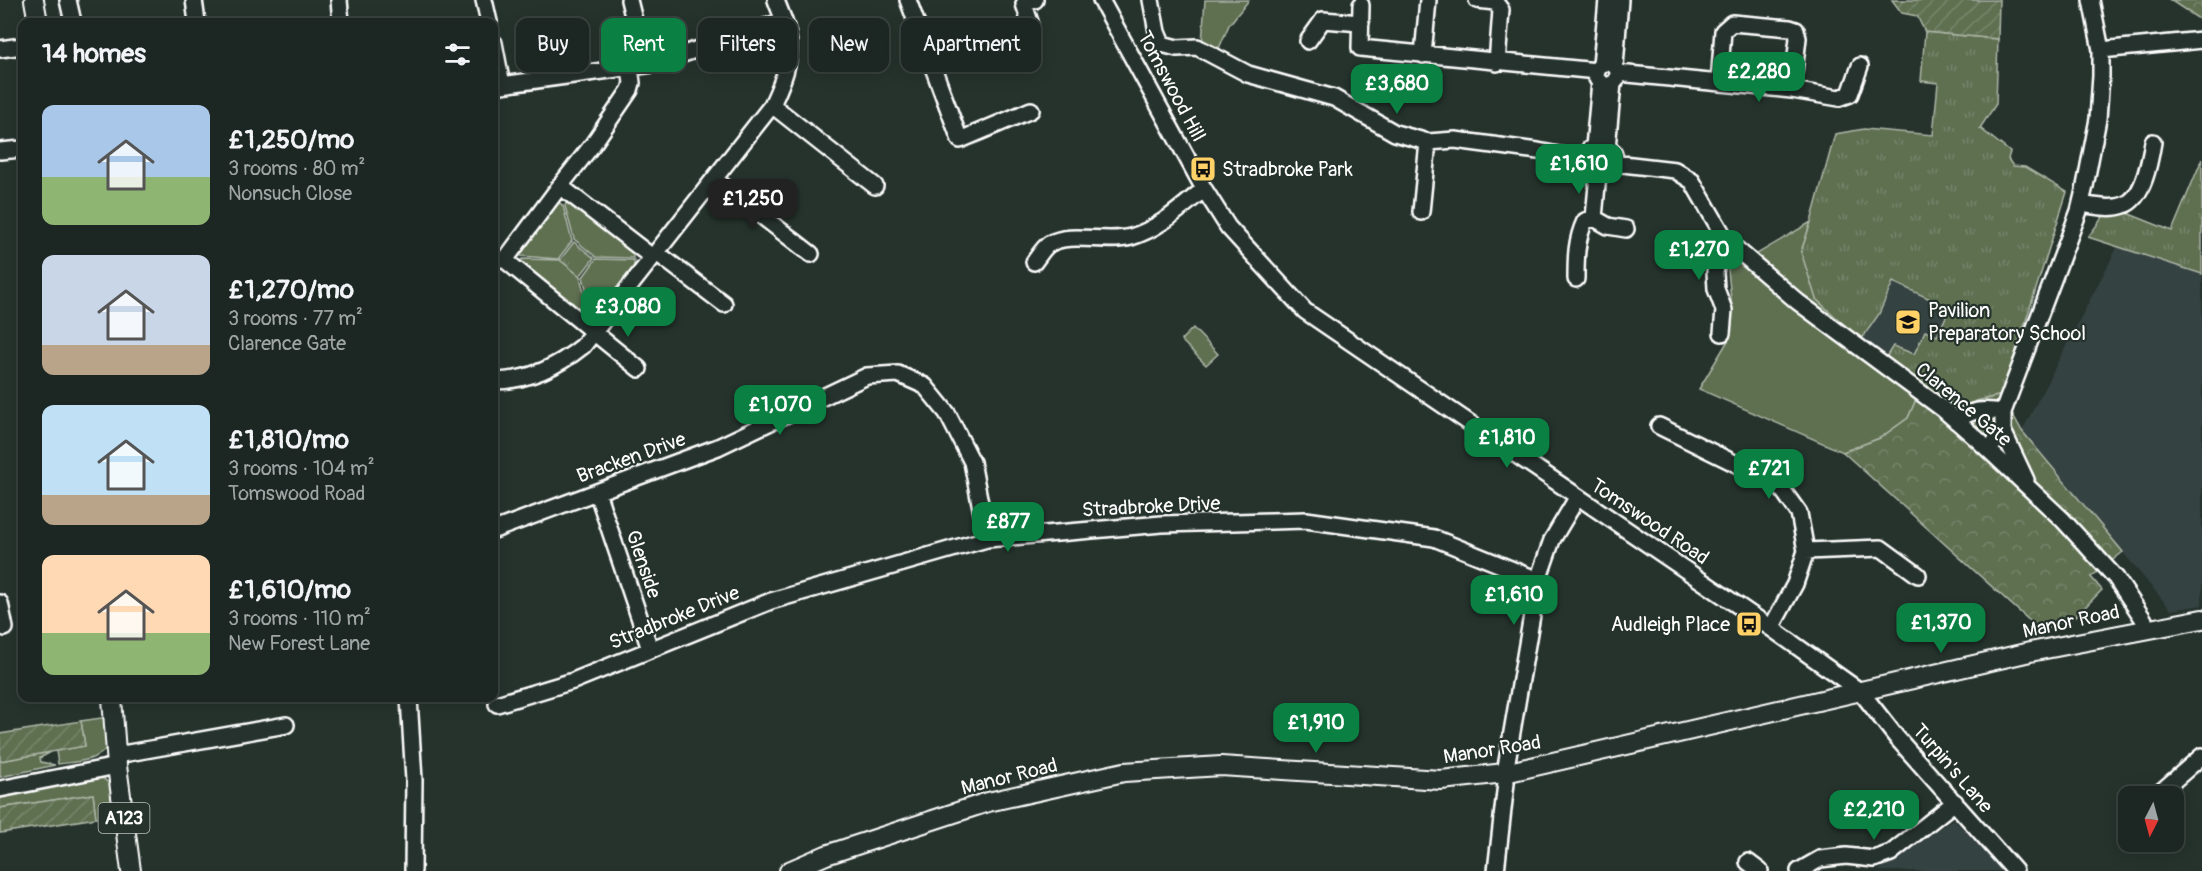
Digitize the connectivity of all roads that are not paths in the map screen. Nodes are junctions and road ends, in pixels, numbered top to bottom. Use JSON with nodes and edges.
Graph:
{"nodes":[{"id":1,"x":34,"y":0,"type":"edge"},
{"id":2,"x":68,"y":0,"type":"edge"},
{"id":3,"x":194,"y":0,"type":"edge"},
{"id":4,"x":339,"y":0,"type":"edge"},
{"id":5,"x":484,"y":0,"type":"edge"},
{"id":6,"x":629,"y":0,"type":"edge"},
{"id":7,"x":776,"y":0,"type":"edge"},
{"id":8,"x":908,"y":0,"type":"edge"},
{"id":9,"x":1035,"y":0,"type":"edge"},
{"id":10,"x":1101,"y":0,"type":"edge"},
{"id":11,"x":1151,"y":0,"type":"edge"},
{"id":12,"x":1428,"y":0,"type":"edge"},
{"id":13,"x":1477,"y":0,"type":"edge"},
{"id":14,"x":1607,"y":0,"type":"edge"},
{"id":15,"x":1620,"y":0,"type":"edge"},
{"id":16,"x":2091,"y":0,"type":"edge"},
{"id":17,"x":1361,"y":5,"type":"dead end"},
{"id":18,"x":37,"y":18,"type":"edge"},
{"id":19,"x":73,"y":18,"type":"edge"},
{"id":20,"x":196,"y":18,"type":"edge"},
{"id":21,"x":341,"y":18,"type":"edge"},
{"id":22,"x":488,"y":18,"type":"edge"},
{"id":23,"x":631,"y":18,"type":"edge"},
{"id":24,"x":782,"y":18,"type":"edge"},
{"id":25,"x":1029,"y":18,"type":"edge"},
{"id":26,"x":1361,"y":23,"type":"junction"},
{"id":27,"x":2202,"y":39,"type":"edge"},
{"id":28,"x":1308,"y":41,"type":"dead end"},
{"id":29,"x":18,"y":47,"type":"edge"},
{"id":30,"x":0,"y":49,"type":"edge"},
{"id":31,"x":2100,"y":50,"type":"junction"},
{"id":32,"x":1423,"y":55,"type":"junction"},
{"id":33,"x":1497,"y":63,"type":"junction"},
{"id":34,"x":1860,"y":66,"type":"dead end"},
{"id":35,"x":601,"y":71,"type":"edge"},
{"id":36,"x":636,"y":72,"type":"edge"},
{"id":37,"x":786,"y":72,"type":"edge"},
{"id":38,"x":1607,"y":73,"type":"junction"},
{"id":39,"x":1719,"y":83,"type":"junction"},
{"id":40,"x":498,"y":86,"type":"edge"},
{"id":41,"x":1792,"y":90,"type":"junction"},
{"id":42,"x":772,"y":105,"type":"junction"},
{"id":43,"x":1031,"y":110,"type":"dead end"},
{"id":44,"x":1428,"y":142,"type":"junction"},
{"id":45,"x":2153,"y":142,"type":"dead end"},
{"id":46,"x":1601,"y":147,"type":"junction"},
{"id":47,"x":18,"y":149,"type":"edge"},
{"id":48,"x":0,"y":152,"type":"edge"},
{"id":49,"x":1585,"y":160,"type":"junction"},
{"id":50,"x":1614,"y":163,"type":"junction"},
{"id":51,"x":1598,"y":174,"type":"junction"},
{"id":52,"x":714,"y":179,"type":"junction"},
{"id":53,"x":561,"y":186,"type":"junction"},
{"id":54,"x":875,"y":186,"type":"dead end"},
{"id":55,"x":1205,"y":191,"type":"junction"},
{"id":56,"x":2081,"y":204,"type":"junction"},
{"id":57,"x":1421,"y":212,"type":"dead end"},
{"id":58,"x":1594,"y":218,"type":"junction"},
{"id":59,"x":1626,"y":229,"type":"dead end"},
{"id":60,"x":1726,"y":240,"type":"junction"},
{"id":61,"x":811,"y":254,"type":"dead end"},
{"id":62,"x":655,"y":255,"type":"junction"},
{"id":63,"x":1034,"y":262,"type":"dead end"},
{"id":64,"x":1576,"y":279,"type":"dead end"},
{"id":65,"x":724,"y":304,"type":"dead end"},
{"id":66,"x":595,"y":331,"type":"junction"},
{"id":67,"x":1722,"y":333,"type":"dead end"},
{"id":68,"x":639,"y":369,"type":"dead end"},
{"id":69,"x":498,"y":381,"type":"edge"},
{"id":70,"x":2003,"y":412,"type":"junction"},
{"id":71,"x":1956,"y":421,"type":"junction"},
{"id":72,"x":1659,"y":426,"type":"dead end"},
{"id":73,"x":2003,"y":431,"type":"junction"},
{"id":74,"x":1989,"y":450,"type":"junction"},
{"id":75,"x":2031,"y":490,"type":"junction"},
{"id":76,"x":597,"y":492,"type":"junction"},
{"id":77,"x":1577,"y":498,"type":"junction"},
{"id":78,"x":498,"y":529,"type":"edge"},
{"id":79,"x":987,"y":538,"type":"junction"},
{"id":80,"x":1806,"y":551,"type":"junction"},
{"id":81,"x":1918,"y":575,"type":"dead end"},
{"id":82,"x":1538,"y":580,"type":"junction"},
{"id":83,"x":0,"y":603,"type":"edge"},
{"id":84,"x":2202,"y":619,"type":"edge"},
{"id":85,"x":5,"y":628,"type":"dead end"},
{"id":86,"x":1771,"y":628,"type":"junction"},
{"id":87,"x":2146,"y":628,"type":"junction"},
{"id":88,"x":650,"y":649,"type":"junction"},
{"id":89,"x":1861,"y":692,"type":"junction"},
{"id":90,"x":112,"y":702,"type":"edge"},
{"id":91,"x":409,"y":702,"type":"edge"},
{"id":92,"x":497,"y":704,"type":"dead end"},
{"id":93,"x":286,"y":725,"type":"dead end"},
{"id":94,"x":2202,"y":756,"type":"edge"},
{"id":95,"x":117,"y":760,"type":"junction"},
{"id":96,"x":1505,"y":773,"type":"junction"},
{"id":97,"x":2168,"y":786,"type":"edge"},
{"id":98,"x":0,"y":789,"type":"edge"},
{"id":99,"x":1955,"y":802,"type":"junction"},
{"id":100,"x":131,"y":871,"type":"edge"},
{"id":101,"x":413,"y":871,"type":"edge"},
{"id":102,"x":789,"y":871,"type":"edge"},
{"id":103,"x":1496,"y":871,"type":"edge"},
{"id":104,"x":1799,"y":871,"type":"edge"},
{"id":105,"x":2015,"y":871,"type":"edge"}],
"edges":[{"from":1,"to":18,"type":"main road"},
{"from":2,"to":19,"type":"street"},
{"from":3,"to":20,"type":"street"},
{"from":4,"to":21,"type":"street"},
{"from":5,"to":22,"type":"street"},
{"from":6,"to":23,"type":"street"},
{"from":7,"to":24,"type":"street"},
{"from":8,"to":43,"type":"street"},
{"from":9,"to":25,"type":"street"},
{"from":10,"to":55,"type":"street","name":"Tomswood Hill"},
{"from":11,"to":44,"type":"street"},
{"from":12,"to":32,"type":"street"},
{"from":13,"to":33,"type":"street"},
{"from":14,"to":38,"type":"street"},
{"from":15,"to":38,"type":"street"},
{"from":16,"to":31,"type":"street"},
{"from":17,"to":26,"type":"street"},
{"from":26,"to":28,"type":"street"},
{"from":26,"to":32,"type":"street"},
{"from":27,"to":31,"type":"street"},
{"from":29,"to":30,"type":"street"},
{"from":31,"to":56,"type":"street"},
{"from":32,"to":33,"type":"street"},
{"from":33,"to":38,"type":"street"},
{"from":34,"to":41,"type":"street"},
{"from":35,"to":40,"type":"street"},
{"from":36,"to":53,"type":"street"},
{"from":37,"to":42,"type":"street"},
{"from":38,"to":39,"type":"street"},
{"from":38,"to":46,"type":"street"},
{"from":39,"to":41,"type":"street"},
{"from":39,"to":41,"type":"street"},
{"from":42,"to":52,"type":"street"},
{"from":42,"to":54,"type":"street"},
{"from":44,"to":49,"type":"street"},
{"from":44,"to":57,"type":"street"},
{"from":45,"to":56,"type":"street"},
{"from":46,"to":49,"type":"street"},
{"from":46,"to":50,"type":"street"},
{"from":47,"to":48,"type":"street"},
{"from":49,"to":51,"type":"street"},
{"from":50,"to":51,"type":"street"},
{"from":50,"to":60,"type":"street","name":"Clarence Gate"},
{"from":51,"to":58,"type":"street"},
{"from":52,"to":61,"type":"street"},
{"from":52,"to":62,"type":"street"},
{"from":53,"to":62,"type":"street"},
{"from":53,"to":66,"type":"street"},
{"from":55,"to":63,"type":"street"},
{"from":55,"to":77,"type":"street","name":"Tomswood Road"},
{"from":56,"to":70,"type":"street"},
{"from":58,"to":59,"type":"street"},
{"from":58,"to":64,"type":"street"},
{"from":60,"to":67,"type":"street"},
{"from":60,"to":71,"type":"street","name":"Clarence Gate"},
{"from":62,"to":65,"type":"street"},
{"from":62,"to":66,"type":"street"},
{"from":66,"to":68,"type":"street"},
{"from":66,"to":69,"type":"street"},
{"from":70,"to":71,"type":"street"},
{"from":70,"to":73,"type":"street"},
{"from":71,"to":74,"type":"street","name":"Clarence Gate"},
{"from":72,"to":80,"type":"street"},
{"from":73,"to":74,"type":"street"},
{"from":73,"to":75,"type":"street"},
{"from":74,"to":75,"type":"street","name":"Clarence Gate"},
{"from":75,"to":87,"type":"street","name":"Clarence Gate"},
{"from":76,"to":78,"type":"street","name":"Bracken Drive"},
{"from":76,"to":79,"type":"street","name":"Bracken Drive"},
{"from":76,"to":88,"type":"street","name":"Glenside"},
{"from":77,"to":82,"type":"street"},
{"from":77,"to":86,"type":"street","name":"Tomswood Road"},
{"from":79,"to":82,"type":"street","name":"Stradbroke Drive"},
{"from":79,"to":88,"type":"street","name":"Stradbroke Drive"},
{"from":80,"to":81,"type":"street"},
{"from":80,"to":86,"type":"street"},
{"from":82,"to":96,"type":"street"},
{"from":83,"to":85,"type":"street"},
{"from":84,"to":87,"type":"main road","name":"Manor Road"},
{"from":86,"to":89,"type":"street","name":"Tomswood Road"},
{"from":87,"to":89,"type":"main road","name":"Manor Road"},
{"from":88,"to":92,"type":"street","name":"Stradbroke Drive"},
{"from":89,"to":96,"type":"main road","name":"Manor Road"},
{"from":89,"to":99,"type":"street","name":"Turpin's Lane"},
{"from":90,"to":95,"type":"main road","number":"A123"},
{"from":91,"to":101,"type":"street"},
{"from":93,"to":95,"type":"street"},
{"from":94,"to":97,"type":"street"},
{"from":95,"to":98,"type":"street"},
{"from":95,"to":100,"type":"main road","number":"A123"},
{"from":96,"to":102,"type":"main road","name":"Manor Road"},
{"from":96,"to":103,"type":"street"},
{"from":99,"to":104,"type":"street"},
{"from":99,"to":105,"type":"street","name":"Turpin's Lane"}]}
